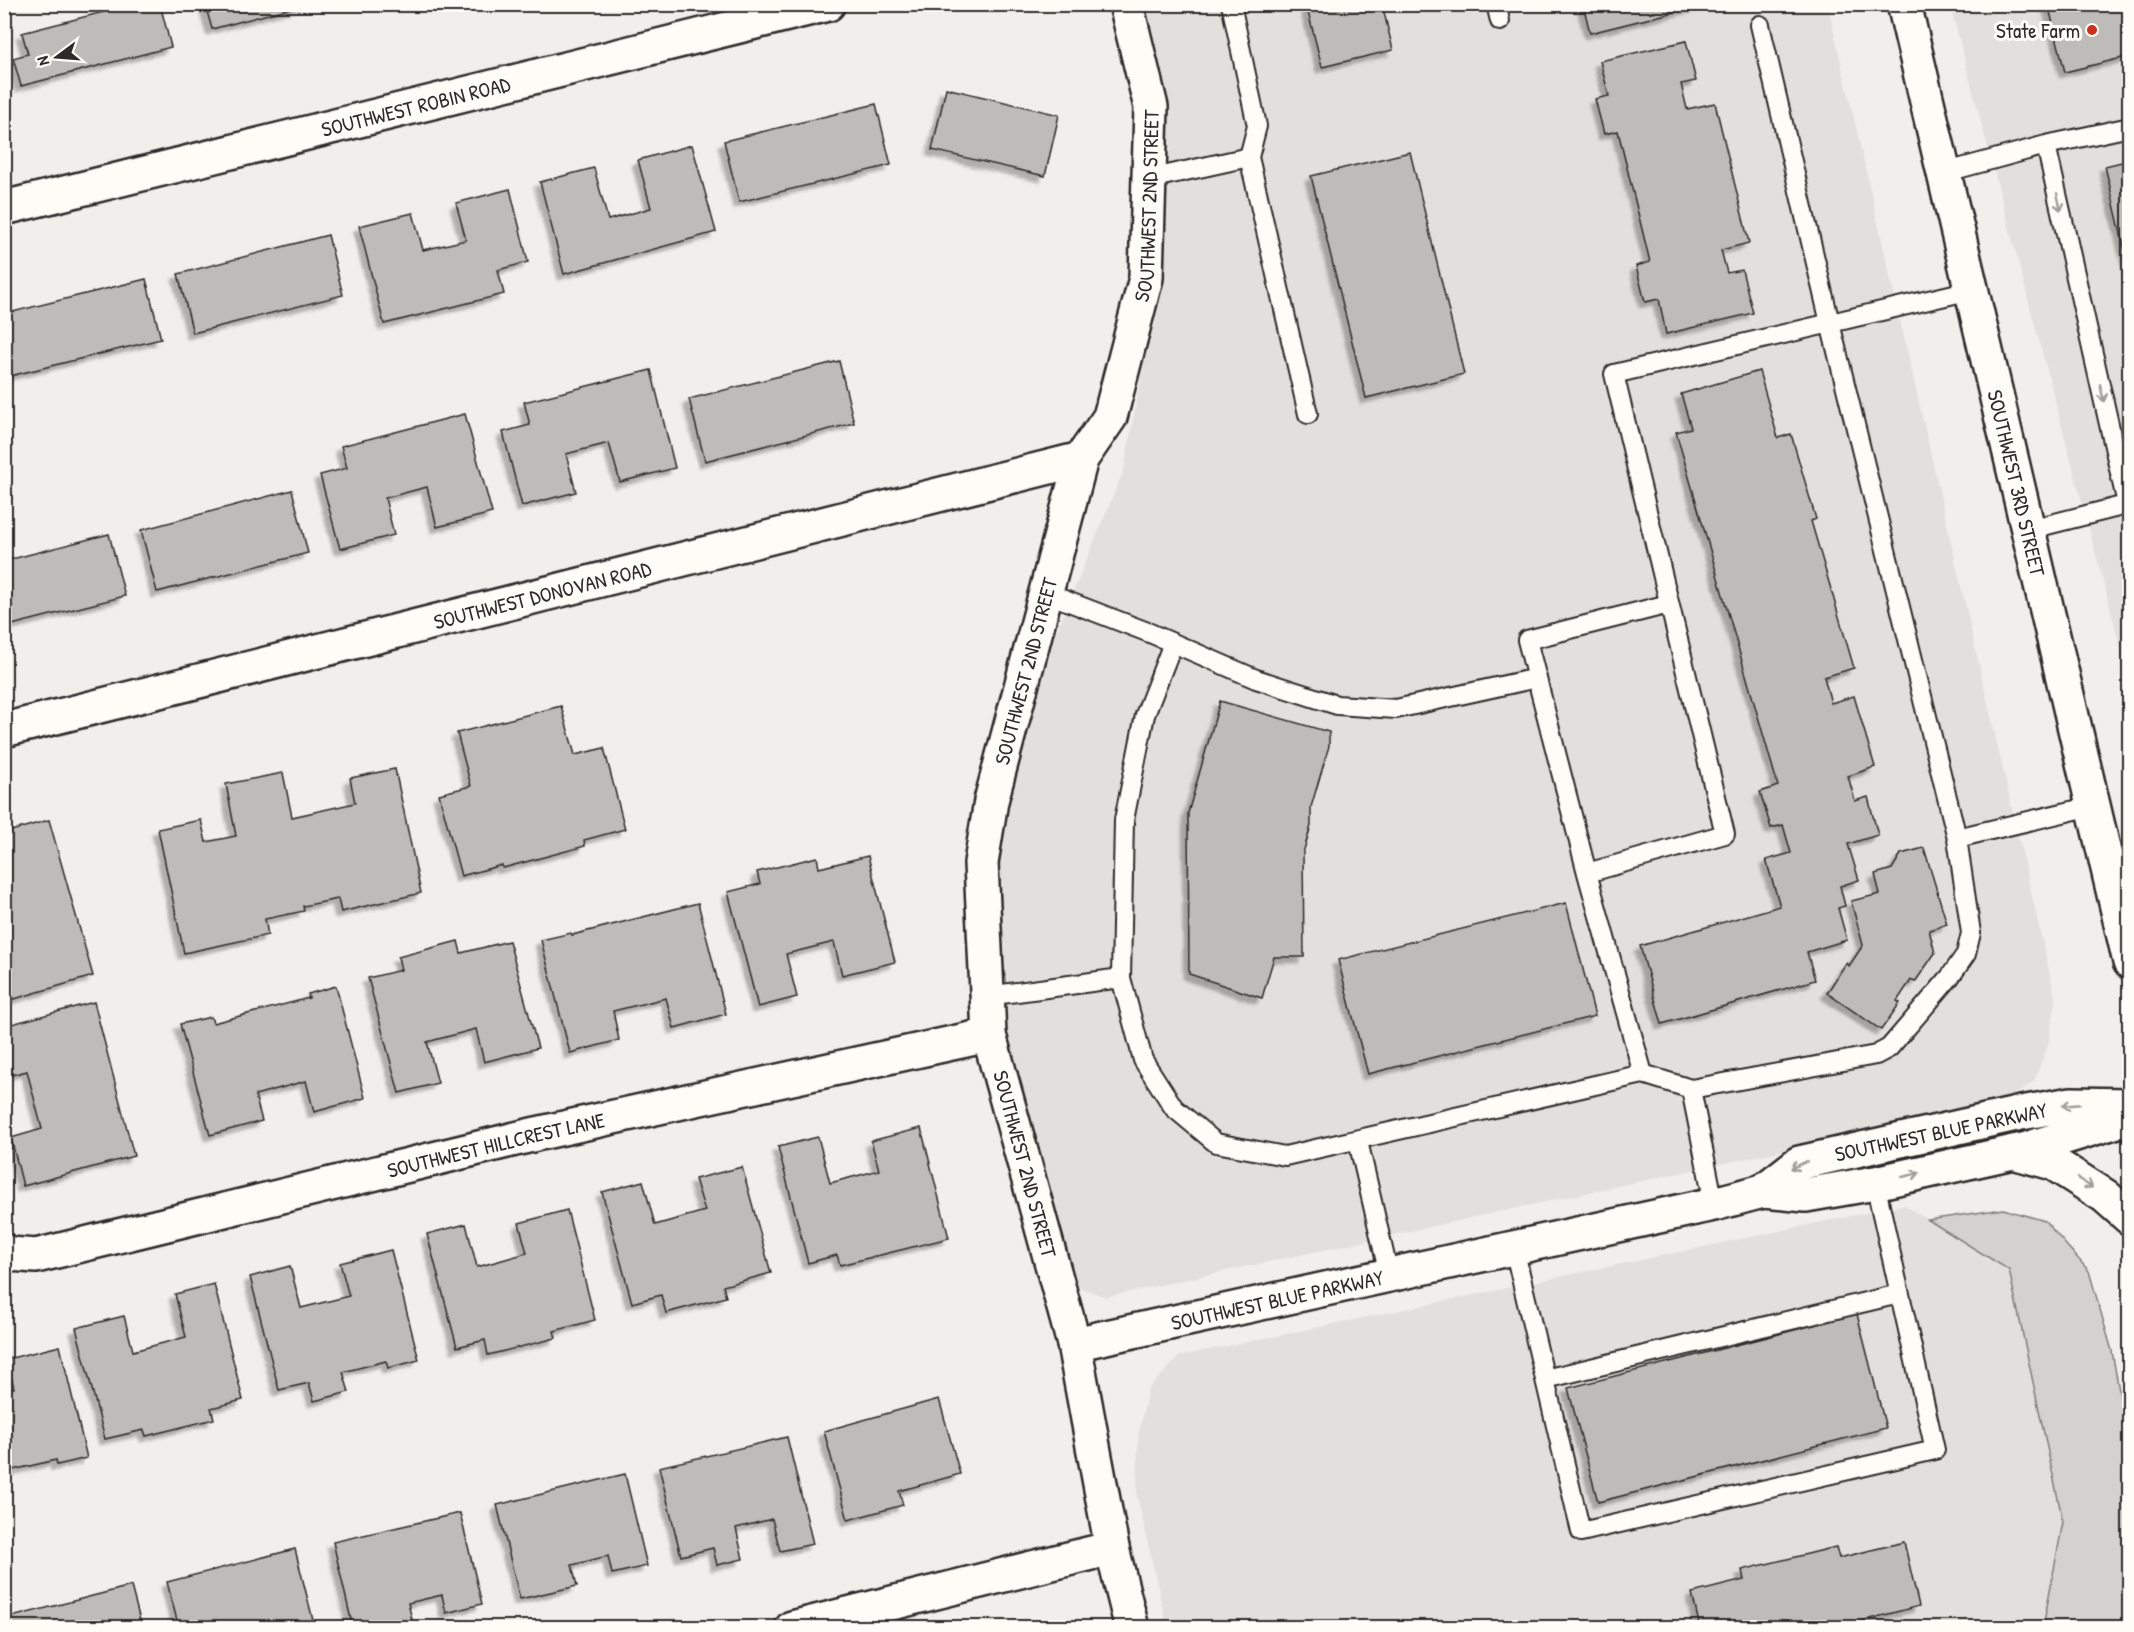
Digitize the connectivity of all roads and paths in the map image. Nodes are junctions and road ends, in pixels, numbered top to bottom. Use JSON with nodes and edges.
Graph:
{"nodes":[{"id":1,"x":828,"y":4,"type":"edge"},
{"id":2,"x":1126,"y":4,"type":"edge"},
{"id":3,"x":1231,"y":4,"type":"edge"},
{"id":4,"x":1904,"y":4,"type":"edge"},
{"id":5,"x":1760,"y":25,"type":"dead end"},
{"id":6,"x":2130,"y":127,"type":"edge"},
{"id":7,"x":2046,"y":145,"type":"junction"},
{"id":8,"x":1250,"y":157,"type":"junction"},
{"id":9,"x":1943,"y":173,"type":"junction"},
{"id":10,"x":1149,"y":179,"type":"junction"},
{"id":11,"x":4,"y":208,"type":"edge"},
{"id":12,"x":1971,"y":290,"type":"junction"},
{"id":13,"x":1830,"y":323,"type":"junction"},
{"id":14,"x":1308,"y":414,"type":"dead end"},
{"id":15,"x":1081,"y":459,"type":"junction"},
{"id":16,"x":2128,"y":504,"type":"edge"},
{"id":17,"x":2027,"y":530,"type":"junction"},
{"id":18,"x":1046,"y":593,"type":"junction"},
{"id":19,"x":1670,"y":604,"type":"junction"},
{"id":20,"x":1173,"y":643,"type":"junction"},
{"id":21,"x":1537,"y":678,"type":"junction"},
{"id":22,"x":4,"y":730,"type":"edge"},
{"id":23,"x":2092,"y":806,"type":"junction"},
{"id":24,"x":1957,"y":838,"type":"junction"},
{"id":25,"x":1587,"y":873,"type":"junction"},
{"id":26,"x":2128,"y":949,"type":"edge"},
{"id":27,"x":1121,"y":978,"type":"junction"},
{"id":28,"x":987,"y":996,"type":"junction"},
{"id":29,"x":989,"y":1035,"type":"junction"},
{"id":30,"x":1643,"y":1074,"type":"junction"},
{"id":31,"x":1691,"y":1089,"type":"junction"},
{"id":32,"x":2130,"y":1105,"type":"edge"},
{"id":33,"x":2130,"y":1117,"type":"edge"},
{"id":34,"x":1358,"y":1141,"type":"junction"},
{"id":35,"x":2013,"y":1152,"type":"junction"},
{"id":36,"x":1875,"y":1183,"type":"junction"},
{"id":37,"x":1763,"y":1191,"type":"junction"},
{"id":38,"x":1714,"y":1204,"type":"junction"},
{"id":39,"x":2130,"y":1218,"type":"edge"},
{"id":40,"x":1514,"y":1248,"type":"junction"},
{"id":41,"x":4,"y":1251,"type":"edge"},
{"id":42,"x":1389,"y":1275,"type":"junction"},
{"id":43,"x":1899,"y":1294,"type":"junction"},
{"id":44,"x":1074,"y":1344,"type":"junction"},
{"id":45,"x":1545,"y":1379,"type":"junction"},
{"id":46,"x":1112,"y":1548,"type":"junction"},
{"id":47,"x":792,"y":1628,"type":"edge"},
{"id":48,"x":1132,"y":1628,"type":"edge"}],
"edges":[{"from":1,"to":11,"type":"street","name":"SOUTHWEST ROBIN ROAD"},
{"from":2,"to":10,"type":"street","name":"SOUTHWEST 2ND STREET"},
{"from":3,"to":8,"type":"lane"},
{"from":4,"to":9,"type":"street","name":"SOUTHWEST 3RD STREET"},
{"from":5,"to":13,"type":"lane"},
{"from":6,"to":7,"type":"lane"},
{"from":7,"to":9,"type":"lane"},
{"from":7,"to":16,"type":"lane","one_way":true},
{"from":8,"to":10,"type":"lane"},
{"from":8,"to":14,"type":"lane"},
{"from":9,"to":12,"type":"street","name":"SOUTHWEST 3RD STREET"},
{"from":10,"to":15,"type":"street","name":"SOUTHWEST 2ND STREET"},
{"from":12,"to":13,"type":"lane"},
{"from":12,"to":17,"type":"street","name":"SOUTHWEST 3RD STREET"},
{"from":13,"to":19,"type":"lane"},
{"from":13,"to":24,"type":"lane"},
{"from":15,"to":18,"type":"street","name":"SOUTHWEST 2ND STREET"},
{"from":15,"to":22,"type":"street","name":"SOUTHWEST DONOVAN ROAD"},
{"from":16,"to":17,"type":"lane"},
{"from":17,"to":23,"type":"street","name":"SOUTHWEST 3RD STREET"},
{"from":18,"to":20,"type":"lane"},
{"from":18,"to":28,"type":"street","name":"SOUTHWEST 2ND STREET"},
{"from":19,"to":21,"type":"lane"},
{"from":19,"to":25,"type":"lane"},
{"from":20,"to":21,"type":"lane"},
{"from":20,"to":27,"type":"lane"},
{"from":21,"to":25,"type":"lane"},
{"from":23,"to":24,"type":"lane"},
{"from":23,"to":26,"type":"street","name":"SOUTHWEST 3RD STREET"},
{"from":24,"to":31,"type":"lane"},
{"from":25,"to":30,"type":"lane"},
{"from":27,"to":28,"type":"lane"},
{"from":27,"to":34,"type":"lane"},
{"from":28,"to":29,"type":"street","name":"SOUTHWEST 2ND STREET"},
{"from":29,"to":41,"type":"street","name":"SOUTHWEST HILLCREST LANE"},
{"from":29,"to":44,"type":"street","name":"SOUTHWEST 2ND STREET"},
{"from":30,"to":31,"type":"lane"},
{"from":30,"to":34,"type":"lane"},
{"from":31,"to":38,"type":"lane"},
{"from":32,"to":37,"type":"street","name":"SOUTHWEST BLUE PARKWAY","one_way":true},
{"from":33,"to":35,"type":"street","name":"SOUTHWEST BLUE PARKWAY"},
{"from":34,"to":42,"type":"lane"},
{"from":36,"to":35,"type":"street","name":"SOUTHWEST BLUE PARKWAY","one_way":true},
{"from":35,"to":39,"type":"street","one_way":true},
{"from":36,"to":37,"type":"street","name":"SOUTHWEST BLUE PARKWAY"},
{"from":36,"to":43,"type":"lane"},
{"from":37,"to":38,"type":"street","name":"SOUTHWEST BLUE PARKWAY"},
{"from":38,"to":40,"type":"street","name":"SOUTHWEST BLUE PARKWAY"},
{"from":40,"to":42,"type":"street","name":"SOUTHWEST BLUE PARKWAY"},
{"from":40,"to":45,"type":"lane"},
{"from":42,"to":44,"type":"street","name":"SOUTHWEST BLUE PARKWAY"},
{"from":43,"to":45,"type":"lane"},
{"from":43,"to":45,"type":"lane"},
{"from":44,"to":46,"type":"street"},
{"from":46,"to":47,"type":"street"},
{"from":46,"to":48,"type":"street"}]}
